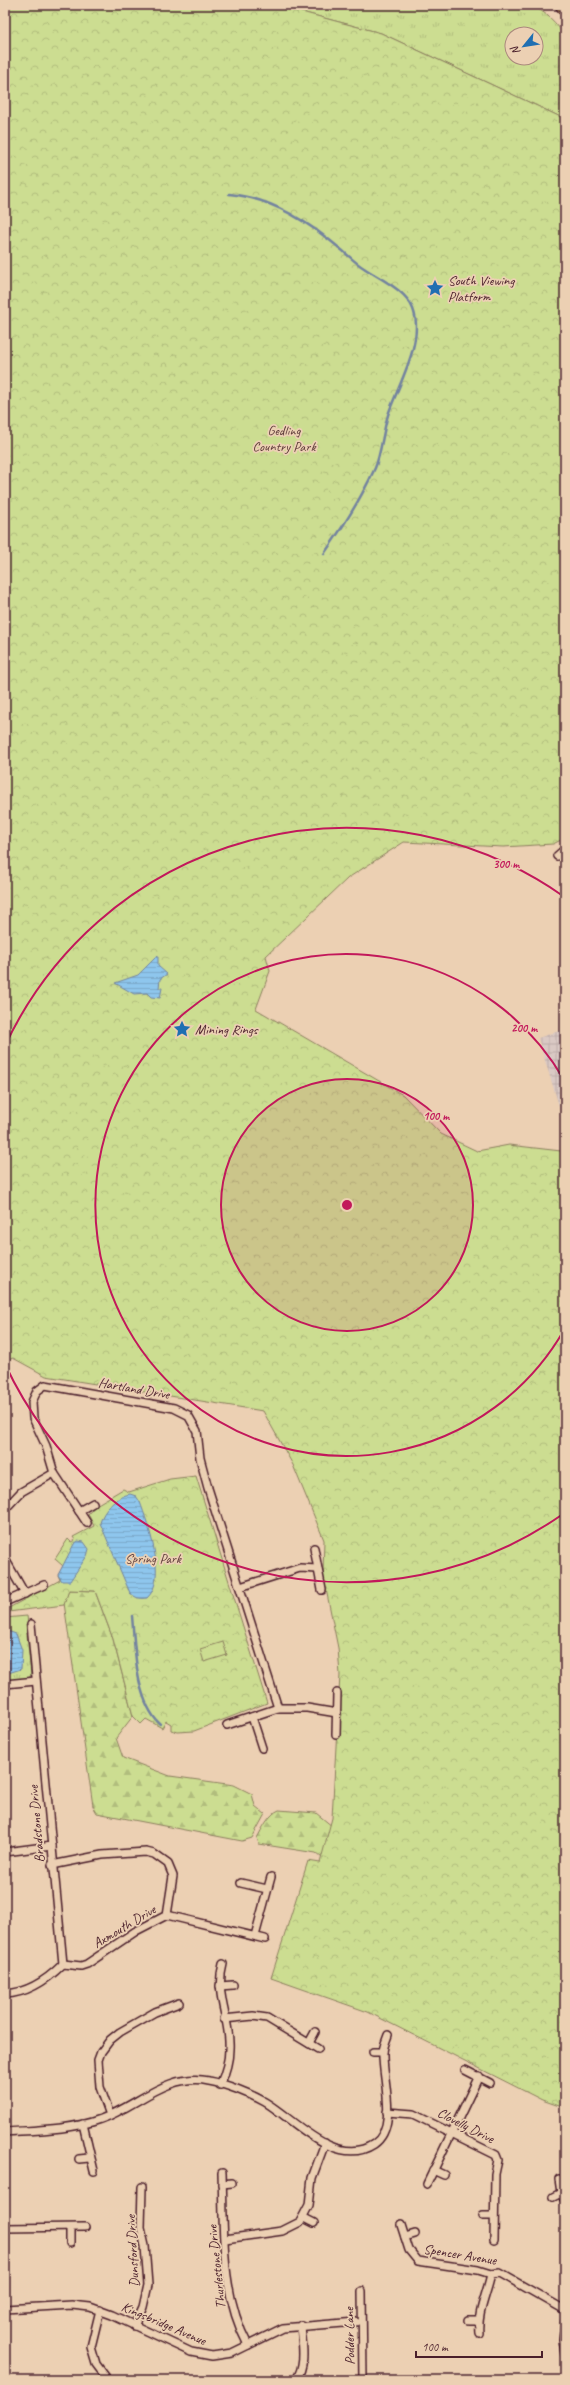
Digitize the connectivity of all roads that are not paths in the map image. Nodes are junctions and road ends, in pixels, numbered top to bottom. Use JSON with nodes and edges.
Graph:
{"nodes":[{"id":1,"x":561,"y":5,"type":"edge"},
{"id":2,"x":565,"y":10,"type":"edge"},
{"id":3,"x":565,"y":849,"type":"edge"},
{"id":4,"x":557,"y":856,"type":"dead end"},
{"id":5,"x":54,"y":1473,"type":"junction"},
{"id":6,"x":93,"y":1503,"type":"dead end"},
{"id":7,"x":5,"y":1509,"type":"edge"},
{"id":8,"x":79,"y":1512,"type":"junction"},
{"id":9,"x":87,"y":1523,"type":"dead end"},
{"id":10,"x":314,"y":1548,"type":"dead end"},
{"id":11,"x":5,"y":1559,"type":"edge"},
{"id":12,"x":317,"y":1569,"type":"junction"},
{"id":13,"x":44,"y":1585,"type":"dead end"},
{"id":14,"x":240,"y":1587,"type":"junction"},
{"id":15,"x":322,"y":1590,"type":"dead end"},
{"id":16,"x":25,"y":1594,"type":"junction"},
{"id":17,"x":5,"y":1602,"type":"edge"},
{"id":18,"x":31,"y":1624,"type":"dead end"},
{"id":19,"x":36,"y":1681,"type":"junction"},
{"id":20,"x":5,"y":1684,"type":"edge"},
{"id":21,"x":337,"y":1693,"type":"dead end"},
{"id":22,"x":278,"y":1708,"type":"junction"},
{"id":23,"x":336,"y":1713,"type":"junction"},
{"id":24,"x":252,"y":1717,"type":"junction"},
{"id":25,"x":227,"y":1725,"type":"dead end"},
{"id":26,"x":336,"y":1735,"type":"dead end"},
{"id":27,"x":262,"y":1748,"type":"dead end"},
{"id":28,"x":52,"y":1846,"type":"junction"},
{"id":29,"x":5,"y":1852,"type":"edge"},
{"id":30,"x":52,"y":1865,"type":"junction"},
{"id":31,"x":271,"y":1877,"type":"dead end"},
{"id":32,"x":241,"y":1883,"type":"dead end"},
{"id":33,"x":267,"y":1889,"type":"junction"},
{"id":34,"x":167,"y":1915,"type":"junction"},
{"id":35,"x":255,"y":1936,"type":"junction"},
{"id":36,"x":265,"y":1939,"type":"dead end"},
{"id":37,"x":63,"y":1964,"type":"junction"},
{"id":38,"x":223,"y":1964,"type":"dead end"},
{"id":39,"x":220,"y":1986,"type":"junction"},
{"id":40,"x":233,"y":1986,"type":"dead end"},
{"id":41,"x":5,"y":1994,"type":"edge"},
{"id":42,"x":180,"y":2003,"type":"dead end"},
{"id":43,"x":172,"y":2007,"type":"junction"},
{"id":44,"x":175,"y":2015,"type":"dead end"},
{"id":45,"x":224,"y":2019,"type":"junction"},
{"id":46,"x":315,"y":2032,"type":"dead end"},
{"id":47,"x":388,"y":2036,"type":"dead end"},
{"id":48,"x":309,"y":2042,"type":"junction"},
{"id":49,"x":318,"y":2049,"type":"dead end"},
{"id":50,"x":373,"y":2052,"type":"dead end"},
{"id":51,"x":383,"y":2052,"type":"junction"},
{"id":52,"x":465,"y":2070,"type":"dead end"},
{"id":53,"x":479,"y":2076,"type":"junction"},
{"id":54,"x":490,"y":2083,"type":"dead end"},
{"id":55,"x":220,"y":2085,"type":"junction"},
{"id":56,"x":387,"y":2112,"type":"junction"},
{"id":57,"x":110,"y":2115,"type":"junction"},
{"id":58,"x":83,"y":2124,"type":"junction"},
{"id":59,"x":5,"y":2132,"type":"edge"},
{"id":60,"x":451,"y":2132,"type":"junction"},
{"id":61,"x":325,"y":2143,"type":"junction"},
{"id":62,"x":89,"y":2158,"type":"junction"},
{"id":63,"x":79,"y":2159,"type":"dead end"},
{"id":64,"x":434,"y":2170,"type":"junction"},
{"id":65,"x":94,"y":2171,"type":"dead end"},
{"id":66,"x":222,"y":2173,"type":"dead end"},
{"id":67,"x":444,"y":2176,"type":"dead end"},
{"id":68,"x":559,"y":2179,"type":"dead end"},
{"id":69,"x":232,"y":2183,"type":"dead end"},
{"id":70,"x":222,"y":2184,"type":"junction"},
{"id":71,"x":427,"y":2184,"type":"dead end"},
{"id":72,"x":142,"y":2187,"type":"dead end"},
{"id":73,"x":561,"y":2193,"type":"junction"},
{"id":74,"x":151,"y":2196,"type":"dead end"},
{"id":75,"x":143,"y":2197,"type":"junction"},
{"id":76,"x":553,"y":2197,"type":"dead end"},
{"id":77,"x":565,"y":2201,"type":"edge"},
{"id":78,"x":483,"y":2216,"type":"dead end"},
{"id":79,"x":493,"y":2216,"type":"junction"},
{"id":80,"x":304,"y":2218,"type":"junction"},
{"id":81,"x":314,"y":2223,"type":"dead end"},
{"id":82,"x":401,"y":2225,"type":"dead end"},
{"id":83,"x":85,"y":2227,"type":"dead end"},
{"id":84,"x":5,"y":2228,"type":"edge"},
{"id":85,"x":70,"y":2228,"type":"junction"},
{"id":86,"x":415,"y":2234,"type":"dead end"},
{"id":87,"x":405,"y":2237,"type":"junction"},
{"id":88,"x":225,"y":2239,"type":"junction"},
{"id":89,"x":494,"y":2241,"type":"dead end"},
{"id":90,"x":70,"y":2243,"type":"dead end"},
{"id":91,"x":491,"y":2274,"type":"junction"},
{"id":92,"x":362,"y":2291,"type":"dead end"},
{"id":93,"x":5,"y":2309,"type":"edge"},
{"id":94,"x":100,"y":2310,"type":"junction"},
{"id":95,"x":565,"y":2310,"type":"edge"},
{"id":96,"x":468,"y":2320,"type":"dead end"},
{"id":97,"x":478,"y":2320,"type":"junction"},
{"id":98,"x":356,"y":2322,"type":"dead end"},
{"id":99,"x":565,"y":2322,"type":"edge"},
{"id":100,"x":301,"y":2325,"type":"junction"},
{"id":101,"x":134,"y":2326,"type":"junction"},
{"id":102,"x":479,"y":2333,"type":"dead end"},
{"id":103,"x":248,"y":2345,"type":"junction"},
{"id":104,"x":565,"y":2354,"type":"edge"},
{"id":105,"x":108,"y":2380,"type":"edge"},
{"id":106,"x":296,"y":2380,"type":"edge"},
{"id":107,"x":363,"y":2380,"type":"edge"}],
"edges":[{"from":1,"to":2,"type":"main road"},
{"from":3,"to":4,"type":"street"},
{"from":5,"to":7,"type":"street"},
{"from":5,"to":8,"type":"street"},
{"from":5,"to":14,"type":"street","name":"Hartland Drive"},
{"from":6,"to":8,"type":"street"},
{"from":8,"to":9,"type":"street"},
{"from":10,"to":12,"type":"street"},
{"from":11,"to":16,"type":"street"},
{"from":12,"to":14,"type":"street"},
{"from":12,"to":15,"type":"street"},
{"from":13,"to":16,"type":"street"},
{"from":14,"to":22,"type":"street","name":"Hartland Drive"},
{"from":16,"to":17,"type":"street"},
{"from":18,"to":19,"type":"street","name":"Bradstone Drive"},
{"from":19,"to":20,"type":"street"},
{"from":19,"to":28,"type":"street","name":"Bradstone Drive"},
{"from":21,"to":23,"type":"street"},
{"from":22,"to":23,"type":"street"},
{"from":22,"to":24,"type":"street"},
{"from":23,"to":26,"type":"street"},
{"from":24,"to":25,"type":"street"},
{"from":24,"to":27,"type":"street"},
{"from":28,"to":29,"type":"street"},
{"from":28,"to":30,"type":"street","name":"Bradstone Drive"},
{"from":30,"to":34,"type":"street"},
{"from":30,"to":37,"type":"street","name":"Bradstone Drive"},
{"from":31,"to":33,"type":"street"},
{"from":32,"to":33,"type":"street"},
{"from":33,"to":35,"type":"street"},
{"from":34,"to":35,"type":"street","name":"Axmouth Drive"},
{"from":34,"to":37,"type":"street","name":"Axmouth Drive"},
{"from":35,"to":36,"type":"street","name":"Axmouth Drive"},
{"from":37,"to":41,"type":"street"},
{"from":38,"to":39,"type":"street"},
{"from":39,"to":40,"type":"street"},
{"from":39,"to":45,"type":"street"},
{"from":42,"to":43,"type":"street"},
{"from":43,"to":44,"type":"street"},
{"from":43,"to":57,"type":"street"},
{"from":45,"to":48,"type":"street"},
{"from":45,"to":55,"type":"street"},
{"from":46,"to":48,"type":"street"},
{"from":47,"to":51,"type":"street"},
{"from":48,"to":49,"type":"street"},
{"from":50,"to":51,"type":"street"},
{"from":51,"to":56,"type":"street"},
{"from":52,"to":53,"type":"street"},
{"from":53,"to":54,"type":"street"},
{"from":53,"to":60,"type":"street"},
{"from":55,"to":57,"type":"street"},
{"from":55,"to":61,"type":"street"},
{"from":56,"to":60,"type":"street","name":"Clovelly Drive"},
{"from":56,"to":61,"type":"street"},
{"from":57,"to":58,"type":"street"},
{"from":58,"to":59,"type":"street"},
{"from":58,"to":62,"type":"street"},
{"from":60,"to":64,"type":"street"},
{"from":60,"to":79,"type":"street","name":"Clovelly Drive"},
{"from":61,"to":80,"type":"street"},
{"from":62,"to":63,"type":"street"},
{"from":62,"to":65,"type":"street"},
{"from":64,"to":67,"type":"street"},
{"from":64,"to":71,"type":"street"},
{"from":66,"to":70,"type":"street","name":"Thurlestone Drive"},
{"from":68,"to":73,"type":"street"},
{"from":69,"to":70,"type":"street"},
{"from":70,"to":88,"type":"street","name":"Thurlestone Drive"},
{"from":72,"to":75,"type":"street","name":"Dunsford Drive"},
{"from":73,"to":76,"type":"street"},
{"from":73,"to":77,"type":"street"},
{"from":74,"to":75,"type":"street","name":"Dunsford Drive"},
{"from":75,"to":101,"type":"street","name":"Dunsford Drive"},
{"from":78,"to":79,"type":"street"},
{"from":79,"to":89,"type":"street","name":"Clovelly Drive"},
{"from":80,"to":81,"type":"street"},
{"from":80,"to":88,"type":"street"},
{"from":82,"to":87,"type":"street","name":"Spencer Avenue"},
{"from":83,"to":85,"type":"street"},
{"from":84,"to":85,"type":"street"},
{"from":85,"to":90,"type":"street"},
{"from":86,"to":87,"type":"street","name":"Spencer Avenue"},
{"from":87,"to":91,"type":"street","name":"Spencer Avenue"},
{"from":88,"to":103,"type":"street","name":"Thurlestone Drive"},
{"from":91,"to":95,"type":"street","name":"Spencer Avenue"},
{"from":91,"to":97,"type":"street"},
{"from":92,"to":107,"type":"street","name":"Podder Lane"},
{"from":93,"to":94,"type":"street","name":"Kingsbridge Avenue"},
{"from":94,"to":101,"type":"street","name":"Kingsbridge Avenue"},
{"from":94,"to":105,"type":"street"},
{"from":96,"to":97,"type":"street"},
{"from":97,"to":102,"type":"street"},
{"from":98,"to":100,"type":"street","name":"Kingsbridge Avenue"},
{"from":99,"to":104,"type":"street"},
{"from":100,"to":103,"type":"street","name":"Kingsbridge Avenue"},
{"from":100,"to":106,"type":"street"},
{"from":101,"to":103,"type":"street","name":"Kingsbridge Avenue"}]}
